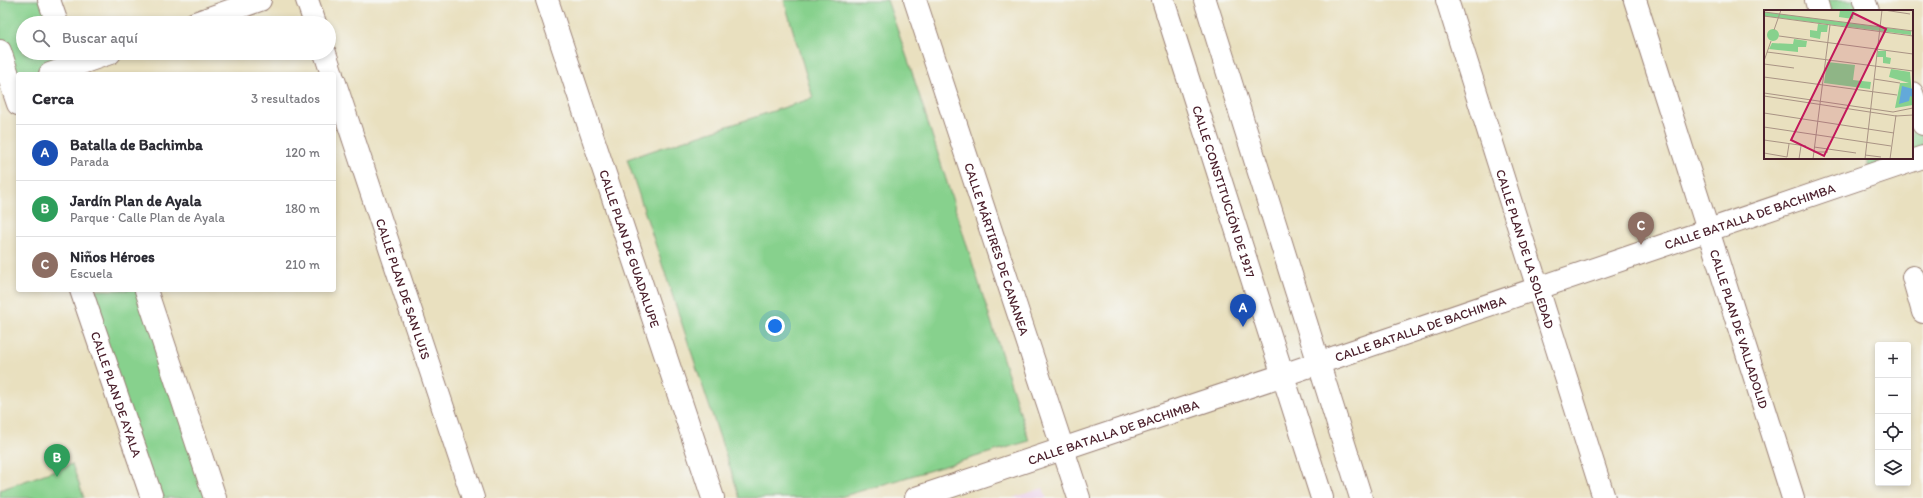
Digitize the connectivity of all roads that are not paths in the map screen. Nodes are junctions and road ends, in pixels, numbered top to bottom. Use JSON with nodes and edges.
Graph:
{"nodes":[{"id":1,"x":49,"y":0,"type":"edge"},
{"id":2,"x":260,"y":0,"type":"edge"},
{"id":3,"x":308,"y":0,"type":"edge"},
{"id":4,"x":547,"y":0,"type":"edge"},
{"id":5,"x":915,"y":0,"type":"edge"},
{"id":6,"x":1164,"y":0,"type":"edge"},
{"id":7,"x":1205,"y":0,"type":"edge"},
{"id":8,"x":1447,"y":0,"type":"edge"},
{"id":9,"x":1635,"y":0,"type":"edge"},
{"id":10,"x":1816,"y":0,"type":"edge"},
{"id":11,"x":1864,"y":0,"type":"edge"},
{"id":12,"x":1819,"y":10,"type":"edge"},
{"id":13,"x":1868,"y":10,"type":"edge"},
{"id":14,"x":55,"y":16,"type":"edge"},
{"id":15,"x":215,"y":16,"type":"edge"},
{"id":16,"x":313,"y":16,"type":"edge"},
{"id":17,"x":0,"y":50,"type":"edge"},
{"id":18,"x":87,"y":60,"type":"edge"},
{"id":19,"x":327,"y":60,"type":"edge"},
{"id":20,"x":71,"y":65,"type":"edge"},
{"id":21,"x":55,"y":72,"type":"edge"},
{"id":22,"x":331,"y":72,"type":"edge"},
{"id":23,"x":336,"y":86,"type":"edge"},
{"id":24,"x":12,"y":92,"type":"edge"},
{"id":25,"x":1913,"y":96,"type":"edge"},
{"id":26,"x":1923,"y":124,"type":"edge"},
{"id":27,"x":1923,"y":157,"type":"edge"},
{"id":28,"x":1911,"y":159,"type":"edge"},
{"id":29,"x":1913,"y":159,"type":"edge"},
{"id":30,"x":1869,"y":166,"type":"edge"},
{"id":31,"x":1708,"y":230,"type":"junction"},
{"id":32,"x":1913,"y":277,"type":"dead end"},
{"id":33,"x":1538,"y":288,"type":"junction"},
{"id":34,"x":82,"y":292,"type":"edge"},
{"id":35,"x":147,"y":292,"type":"edge"},
{"id":36,"x":1923,"y":312,"type":"edge"},
{"id":37,"x":1319,"y":363,"type":"junction"},
{"id":38,"x":1283,"y":375,"type":"junction"},
{"id":39,"x":1063,"y":449,"type":"junction"},
{"id":40,"x":152,"y":498,"type":"edge"},
{"id":41,"x":215,"y":498,"type":"edge"},
{"id":42,"x":473,"y":498,"type":"edge"},
{"id":43,"x":713,"y":498,"type":"edge"},
{"id":44,"x":916,"y":498,"type":"edge"},
{"id":45,"x":1079,"y":498,"type":"edge"},
{"id":46,"x":1322,"y":498,"type":"edge"},
{"id":47,"x":1361,"y":498,"type":"edge"},
{"id":48,"x":1604,"y":498,"type":"edge"},
{"id":49,"x":1793,"y":498,"type":"edge"}],
"edges":[{"from":1,"to":14,"type":"street"},
{"from":2,"to":15,"type":"street"},
{"from":3,"to":16,"type":"street"},
{"from":4,"to":43,"type":"street","name":"CALLE PLAN DE GUADALUPE"},
{"from":5,"to":39,"type":"street","name":"CALLE MÁRTIRES DE CANANEA"},
{"from":6,"to":38,"type":"street","name":"CALLE CONSTITUCIÓN DE 1917"},
{"from":7,"to":37,"type":"street"},
{"from":8,"to":33,"type":"street","name":"CALLE PLAN DE LA SOLEDAD"},
{"from":9,"to":31,"type":"street","name":"CALLE PLAN DE VALLADOLID"},
{"from":10,"to":12,"type":"street"},
{"from":11,"to":13,"type":"street"},
{"from":17,"to":24,"type":"street"},
{"from":18,"to":20,"type":"street"},
{"from":19,"to":22,"type":"street"},
{"from":20,"to":21,"type":"street"},
{"from":23,"to":42,"type":"street","name":"CALLE PLAN DE SAN LUIS"},
{"from":25,"to":26,"type":"street"},
{"from":27,"to":29,"type":"street","name":"CALLE BATALLA DE BACHIMBA"},
{"from":28,"to":30,"type":"street","name":"CALLE BATALLA DE BACHIMBA"},
{"from":30,"to":31,"type":"street","name":"CALLE BATALLA DE BACHIMBA"},
{"from":31,"to":33,"type":"street","name":"CALLE BATALLA DE BACHIMBA"},
{"from":31,"to":49,"type":"street","name":"CALLE PLAN DE VALLADOLID"},
{"from":32,"to":36,"type":"street"},
{"from":33,"to":37,"type":"street","name":"CALLE BATALLA DE BACHIMBA"},
{"from":33,"to":48,"type":"street","name":"CALLE PLAN DE LA SOLEDAD"},
{"from":34,"to":40,"type":"street","name":"CALLE PLAN DE AYALA"},
{"from":35,"to":41,"type":"street"},
{"from":37,"to":38,"type":"street","name":"CALLE BATALLA DE BACHIMBA"},
{"from":37,"to":47,"type":"street"},
{"from":38,"to":39,"type":"street","name":"CALLE BATALLA DE BACHIMBA"},
{"from":38,"to":46,"type":"street","name":"CALLE CONSTITUCIÓN DE 1917"},
{"from":39,"to":44,"type":"street","name":"CALLE BATALLA DE BACHIMBA"},
{"from":39,"to":45,"type":"street","name":"CALLE MÁRTIRES DE CANANEA"}]}
